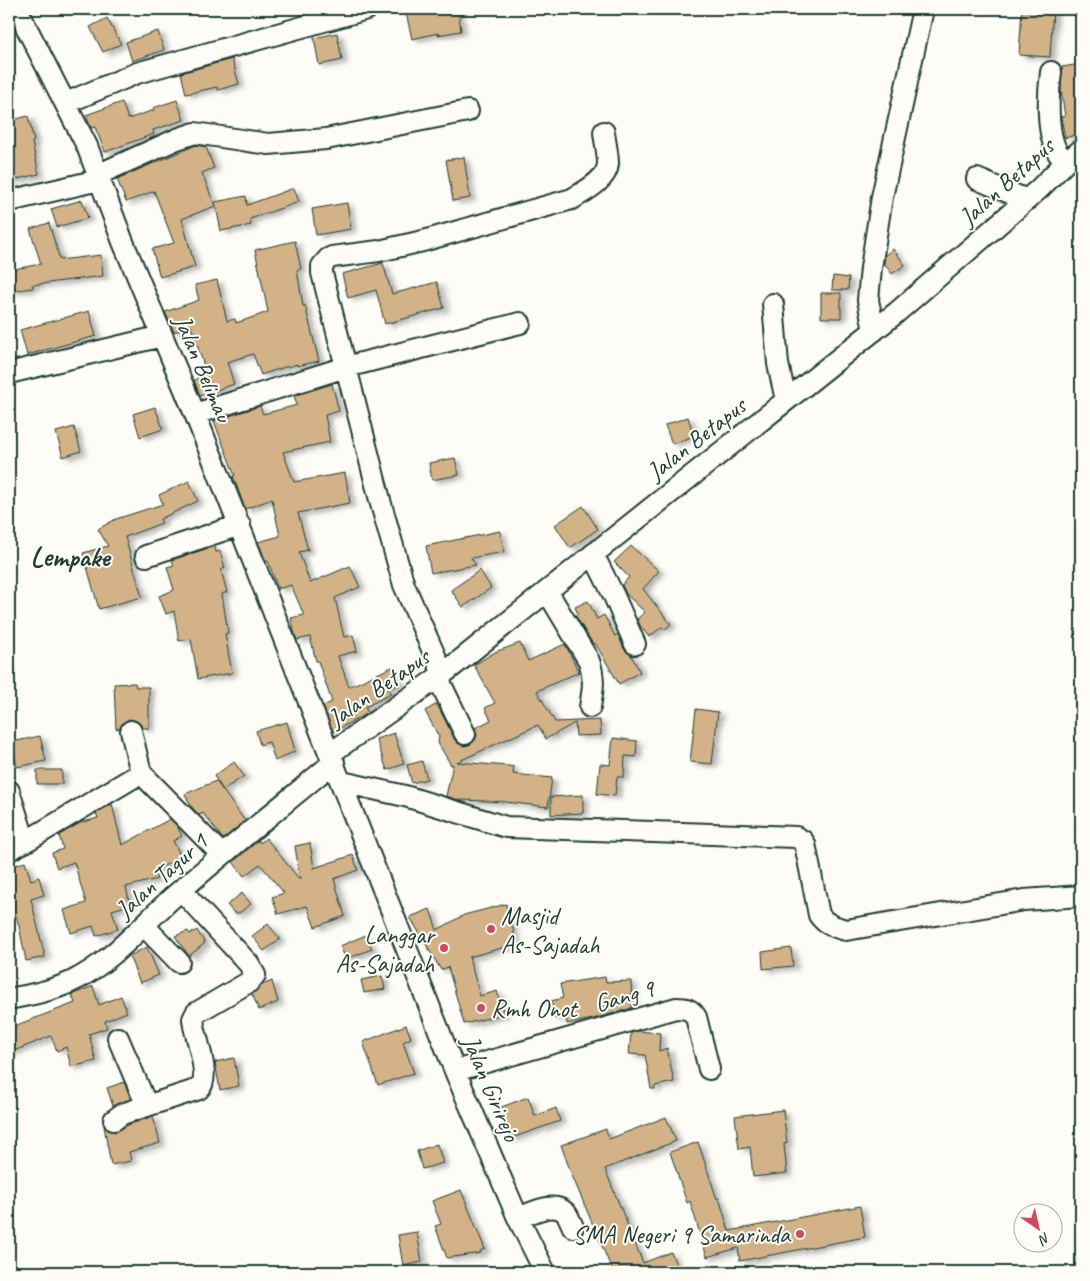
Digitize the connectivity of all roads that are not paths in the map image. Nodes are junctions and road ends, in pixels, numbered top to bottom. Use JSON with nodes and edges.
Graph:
{"nodes":[{"id":1,"x":19,"y":9,"type":"edge"},
{"id":2,"x":367,"y":9,"type":"edge"},
{"id":3,"x":923,"y":9,"type":"edge"},
{"id":4,"x":1051,"y":72,"type":"dead end"},
{"id":5,"x":66,"y":103,"type":"junction"},
{"id":6,"x":468,"y":111,"type":"dead end"},
{"id":7,"x":604,"y":132,"type":"dead end"},
{"id":8,"x":1081,"y":150,"type":"edge"},
{"id":9,"x":1066,"y":162,"type":"junction"},
{"id":10,"x":98,"y":178,"type":"junction"},
{"id":11,"x":977,"y":179,"type":"dead end"},
{"id":12,"x":1027,"y":200,"type":"junction"},
{"id":13,"x":9,"y":201,"type":"edge"},
{"id":14,"x":773,"y":304,"type":"dead end"},
{"id":15,"x":520,"y":323,"type":"dead end"},
{"id":16,"x":874,"y":331,"type":"junction"},
{"id":17,"x":162,"y":336,"type":"junction"},
{"id":18,"x":346,"y":366,"type":"junction"},
{"id":19,"x":9,"y":373,"type":"edge"},
{"id":20,"x":786,"y":400,"type":"junction"},
{"id":21,"x":195,"y":414,"type":"junction"},
{"id":22,"x":240,"y":525,"type":"junction"},
{"id":23,"x":593,"y":554,"type":"junction"},
{"id":24,"x":146,"y":556,"type":"dead end"},
{"id":25,"x":547,"y":591,"type":"junction"},
{"id":26,"x":635,"y":644,"type":"dead end"},
{"id":27,"x":440,"y":676,"type":"junction"},
{"id":28,"x":590,"y":707,"type":"dead end"},
{"id":29,"x":131,"y":731,"type":"dead end"},
{"id":30,"x":465,"y":734,"type":"dead end"},
{"id":31,"x":332,"y":758,"type":"junction"},
{"id":32,"x":141,"y":774,"type":"junction"},
{"id":33,"x":342,"y":782,"type":"junction"},
{"id":34,"x":9,"y":791,"type":"edge"},
{"id":35,"x":17,"y":846,"type":"edge"},
{"id":36,"x":222,"y":855,"type":"junction"},
{"id":37,"x":181,"y":890,"type":"junction"},
{"id":38,"x":1081,"y":896,"type":"edge"},
{"id":39,"x":145,"y":924,"type":"junction"},
{"id":40,"x":179,"y":962,"type":"dead end"},
{"id":41,"x":9,"y":999,"type":"edge"},
{"id":42,"x":118,"y":1038,"type":"dead end"},
{"id":43,"x":709,"y":1069,"type":"dead end"},
{"id":44,"x":455,"y":1071,"type":"junction"},
{"id":45,"x":147,"y":1106,"type":"junction"},
{"id":46,"x":114,"y":1120,"type":"dead end"},
{"id":47,"x":518,"y":1218,"type":"junction"},
{"id":48,"x":573,"y":1227,"type":"dead end"},
{"id":49,"x":545,"y":1272,"type":"edge"}],
"edges":[{"from":1,"to":5,"type":"street","name":"Jalan Belimau"},
{"from":2,"to":5,"type":"street"},
{"from":3,"to":16,"type":"street"},
{"from":4,"to":9,"type":"street"},
{"from":5,"to":10,"type":"street","name":"Jalan Belimau"},
{"from":6,"to":10,"type":"street"},
{"from":7,"to":18,"type":"street"},
{"from":8,"to":9,"type":"street","name":"Jalan Betapus"},
{"from":9,"to":12,"type":"street","name":"Jalan Betapus"},
{"from":10,"to":13,"type":"street"},
{"from":10,"to":17,"type":"street","name":"Jalan Belimau"},
{"from":11,"to":12,"type":"street"},
{"from":12,"to":16,"type":"street","name":"Jalan Betapus"},
{"from":14,"to":20,"type":"street"},
{"from":15,"to":18,"type":"street"},
{"from":16,"to":20,"type":"street","name":"Jalan Betapus"},
{"from":17,"to":19,"type":"street"},
{"from":17,"to":21,"type":"street","name":"Jalan Belimau"},
{"from":18,"to":21,"type":"street"},
{"from":18,"to":27,"type":"street"},
{"from":20,"to":23,"type":"street","name":"Jalan Betapus"},
{"from":21,"to":22,"type":"street","name":"Jalan Belimau"},
{"from":22,"to":24,"type":"street"},
{"from":22,"to":31,"type":"street","name":"Jalan Belimau"},
{"from":23,"to":25,"type":"street","name":"Jalan Betapus"},
{"from":23,"to":26,"type":"street"},
{"from":25,"to":27,"type":"street","name":"Jalan Betapus"},
{"from":25,"to":28,"type":"street"},
{"from":27,"to":30,"type":"street"},
{"from":27,"to":31,"type":"street","name":"Jalan Betapus"},
{"from":29,"to":32,"type":"street"},
{"from":31,"to":33,"type":"street","name":"Jalan Girirejo"},
{"from":31,"to":36,"type":"street","name":"Jalan Tagur 1"},
{"from":32,"to":35,"type":"street"},
{"from":32,"to":36,"type":"street"},
{"from":33,"to":38,"type":"street"},
{"from":33,"to":44,"type":"street","name":"Jalan Girirejo"},
{"from":34,"to":35,"type":"street"},
{"from":36,"to":37,"type":"street","name":"Jalan Tagur 1"},
{"from":37,"to":39,"type":"street","name":"Jalan Tagur 1"},
{"from":37,"to":45,"type":"street"},
{"from":39,"to":40,"type":"street"},
{"from":39,"to":41,"type":"street","name":"Jalan Tagur 1"},
{"from":42,"to":45,"type":"street"},
{"from":43,"to":44,"type":"street","name":"Gang 9"},
{"from":44,"to":47,"type":"street","name":"Jalan Girirejo"},
{"from":45,"to":46,"type":"street"},
{"from":47,"to":48,"type":"street"},
{"from":47,"to":49,"type":"street","name":"Jalan Girirejo"}]}
